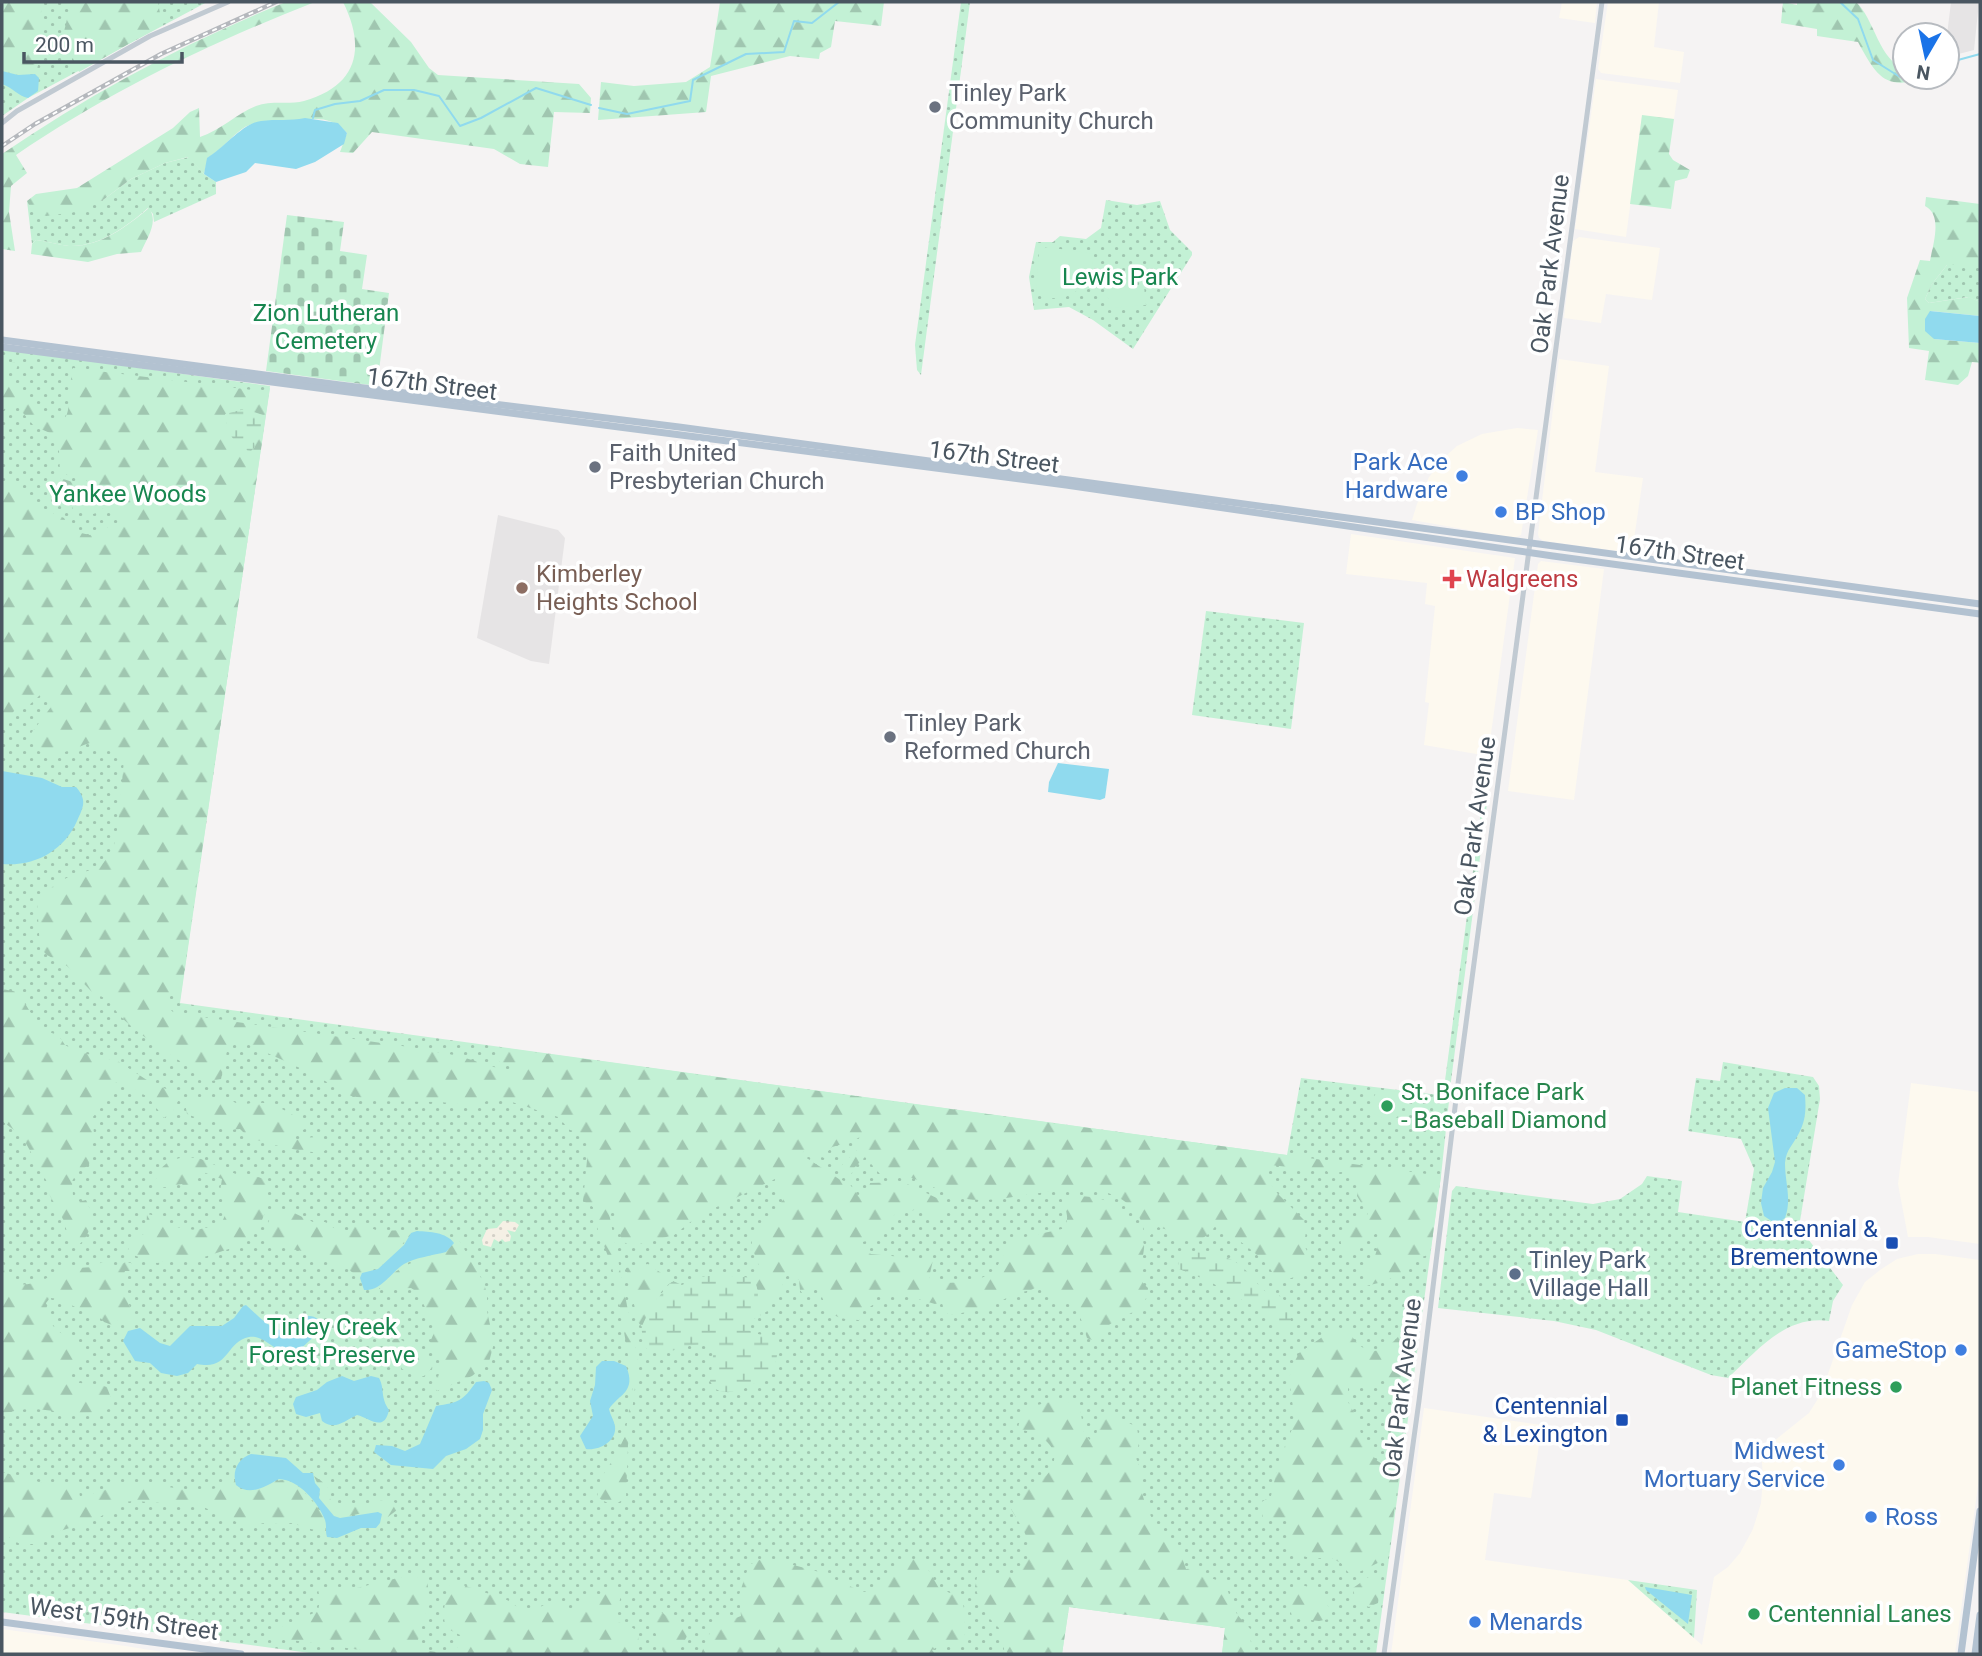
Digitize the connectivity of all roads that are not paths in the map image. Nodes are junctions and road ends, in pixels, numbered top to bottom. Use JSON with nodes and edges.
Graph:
{"nodes":[{"id":1,"x":228,"y":2,"type":"edge"},
{"id":2,"x":1602,"y":2,"type":"edge"},
{"id":3,"x":2,"y":123,"type":"edge"},
{"id":4,"x":2,"y":340,"type":"edge"},
{"id":5,"x":2,"y":347,"type":"edge"},
{"id":6,"x":1530,"y":548,"type":"junction"},
{"id":7,"x":1980,"y":604,"type":"edge"},
{"id":8,"x":1980,"y":614,"type":"edge"},
{"id":9,"x":1980,"y":1511,"type":"edge"},
{"id":10,"x":1980,"y":1615,"type":"edge"},
{"id":11,"x":2,"y":1622,"type":"edge"},
{"id":12,"x":241,"y":1654,"type":"edge"},
{"id":13,"x":1384,"y":1654,"type":"edge"},
{"id":14,"x":1961,"y":1654,"type":"edge"},
{"id":15,"x":1975,"y":1654,"type":"edge"}],
"edges":[{"from":1,"to":3,"type":"street"},
{"from":2,"to":6,"type":"street","name":"Oak Park Avenue"},
{"from":4,"to":6,"type":"main road","name":"167th Street"},
{"from":5,"to":6,"type":"main road","name":"167th Street"},
{"from":6,"to":7,"type":"main road","name":"167th Street"},
{"from":6,"to":8,"type":"main road","name":"167th Street"},
{"from":6,"to":13,"type":"street","name":"Oak Park Avenue"},
{"from":9,"to":14,"type":"main road"},
{"from":10,"to":15,"type":"main road"},
{"from":11,"to":12,"type":"main road","name":"West 159th Street"}]}
